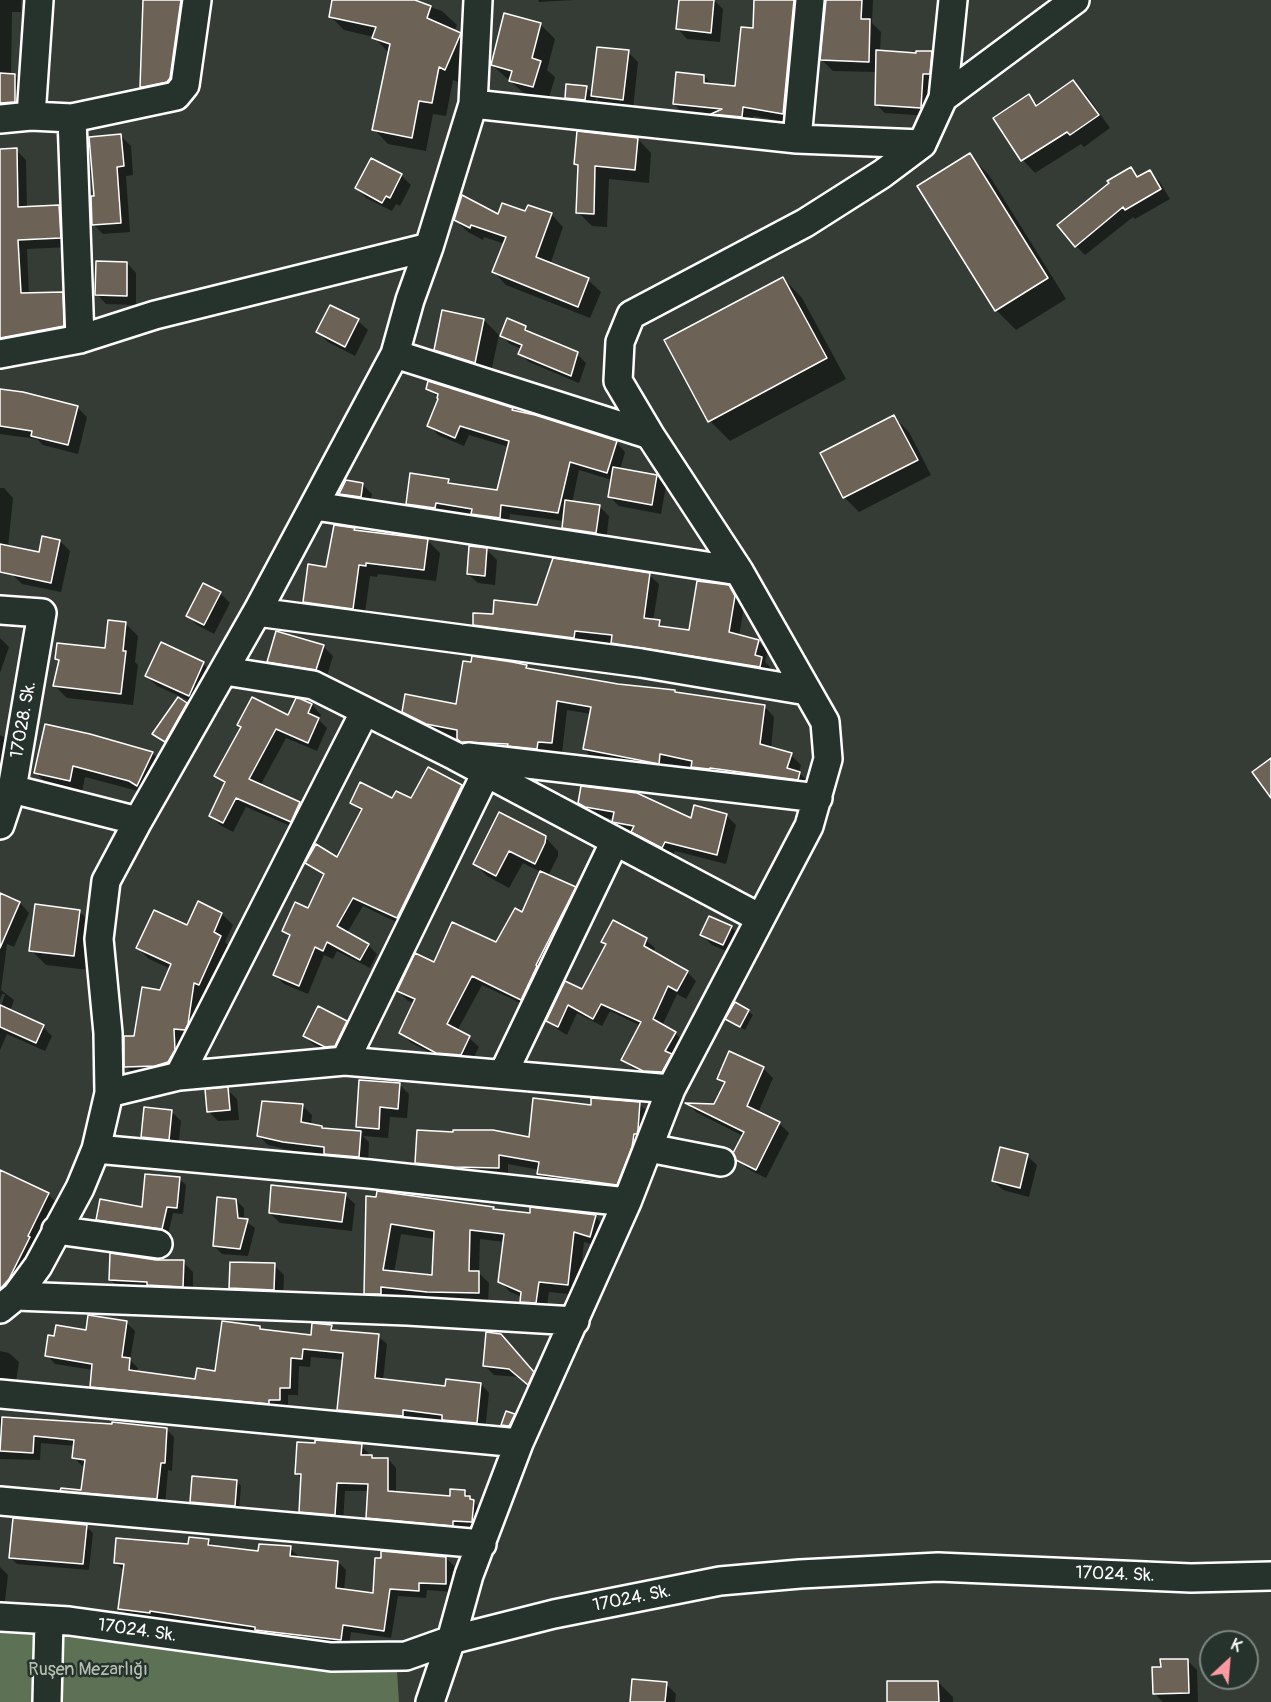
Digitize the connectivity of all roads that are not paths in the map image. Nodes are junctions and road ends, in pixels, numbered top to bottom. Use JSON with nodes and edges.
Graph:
{"nodes":[{"id":1,"x":39,"y":0,"type":"edge"},
{"id":2,"x":197,"y":0,"type":"edge"},
{"id":3,"x":478,"y":0,"type":"edge"},
{"id":4,"x":810,"y":0,"type":"edge"},
{"id":5,"x":953,"y":0,"type":"edge"},
{"id":6,"x":1075,"y":0,"type":"edge"},
{"id":7,"x":943,"y":98,"type":"junction"},
{"id":8,"x":473,"y":104,"type":"junction"},
{"id":9,"x":31,"y":116,"type":"junction"},
{"id":10,"x":72,"y":118,"type":"junction"},
{"id":11,"x":0,"y":119,"type":"edge"},
{"id":12,"x":797,"y":139,"type":"junction"},
{"id":13,"x":922,"y":144,"type":"junction"},
{"id":14,"x":429,"y":248,"type":"junction"},
{"id":15,"x":80,"y":339,"type":"junction"},
{"id":16,"x":0,"y":354,"type":"edge"},
{"id":17,"x":395,"y":354,"type":"junction"},
{"id":18,"x":650,"y":435,"type":"junction"},
{"id":19,"x":315,"y":506,"type":"junction"},
{"id":20,"x":739,"y":571,"type":"junction"},
{"id":21,"x":0,"y":610,"type":"edge"},
{"id":22,"x":257,"y":612,"type":"junction"},
{"id":23,"x":225,"y":671,"type":"junction"},
{"id":24,"x":807,"y":691,"type":"junction"},
{"id":25,"x":365,"y":711,"type":"junction"},
{"id":26,"x":455,"y":756,"type":"junction"},
{"id":27,"x":486,"y":773,"type":"junction"},
{"id":28,"x":12,"y":789,"type":"junction"},
{"id":29,"x":818,"y":798,"type":"junction"},
{"id":30,"x":138,"y":821,"type":"junction"},
{"id":31,"x":0,"y":825,"type":"edge"},
{"id":32,"x":615,"y":841,"type":"junction"},
{"id":33,"x":760,"y":918,"type":"junction"},
{"id":34,"x":345,"y":1061,"type":"junction"},
{"id":35,"x":503,"y":1074,"type":"junction"},
{"id":36,"x":179,"y":1076,"type":"junction"},
{"id":37,"x":671,"y":1089,"type":"junction"},
{"id":38,"x":109,"y":1093,"type":"junction"},
{"id":39,"x":649,"y":1148,"type":"junction"},
{"id":40,"x":96,"y":1149,"type":"junction"},
{"id":41,"x":721,"y":1162,"type":"dead end"},
{"id":42,"x":627,"y":1202,"type":"junction"},
{"id":43,"x":56,"y":1230,"type":"junction"},
{"id":44,"x":158,"y":1244,"type":"dead end"},
{"id":45,"x":8,"y":1302,"type":"edge"},
{"id":46,"x":575,"y":1321,"type":"junction"},
{"id":47,"x":0,"y":1394,"type":"edge"},
{"id":48,"x":519,"y":1443,"type":"junction"},
{"id":49,"x":0,"y":1501,"type":"edge"},
{"id":50,"x":482,"y":1544,"type":"junction"},
{"id":51,"x":1271,"y":1576,"type":"edge"},
{"id":52,"x":0,"y":1617,"type":"edge"},
{"id":53,"x":50,"y":1620,"type":"junction"},
{"id":54,"x":451,"y":1640,"type":"junction"},
{"id":55,"x":47,"y":1702,"type":"edge"},
{"id":56,"x":430,"y":1702,"type":"edge"}],
"edges":[{"from":1,"to":9,"type":"street"},
{"from":2,"to":10,"type":"street"},
{"from":3,"to":8,"type":"street"},
{"from":4,"to":12,"type":"street"},
{"from":5,"to":7,"type":"street"},
{"from":6,"to":7,"type":"street"},
{"from":7,"to":13,"type":"street"},
{"from":8,"to":12,"type":"street"},
{"from":8,"to":14,"type":"street"},
{"from":9,"to":10,"type":"street"},
{"from":9,"to":11,"type":"street"},
{"from":10,"to":15,"type":"street"},
{"from":12,"to":13,"type":"street"},
{"from":13,"to":18,"type":"street"},
{"from":14,"to":15,"type":"street"},
{"from":14,"to":17,"type":"street"},
{"from":15,"to":16,"type":"street"},
{"from":17,"to":18,"type":"street"},
{"from":17,"to":19,"type":"street"},
{"from":18,"to":20,"type":"street"},
{"from":19,"to":20,"type":"street"},
{"from":19,"to":22,"type":"street"},
{"from":20,"to":24,"type":"street"},
{"from":21,"to":28,"type":"street","name":"17028. Sk."},
{"from":22,"to":23,"type":"street"},
{"from":22,"to":24,"type":"street"},
{"from":23,"to":25,"type":"street"},
{"from":23,"to":30,"type":"street"},
{"from":24,"to":29,"type":"street"},
{"from":25,"to":26,"type":"street"},
{"from":25,"to":36,"type":"street"},
{"from":26,"to":27,"type":"street"},
{"from":26,"to":29,"type":"street"},
{"from":27,"to":32,"type":"street"},
{"from":27,"to":34,"type":"street"},
{"from":28,"to":30,"type":"street"},
{"from":28,"to":31,"type":"street","name":"17028. Sk."},
{"from":29,"to":33,"type":"street"},
{"from":30,"to":38,"type":"street"},
{"from":32,"to":33,"type":"street"},
{"from":32,"to":35,"type":"street"},
{"from":33,"to":37,"type":"street"},
{"from":34,"to":35,"type":"street"},
{"from":34,"to":36,"type":"street"},
{"from":35,"to":37,"type":"street"},
{"from":36,"to":38,"type":"street"},
{"from":37,"to":39,"type":"street"},
{"from":38,"to":40,"type":"street"},
{"from":39,"to":41,"type":"street"},
{"from":39,"to":42,"type":"street"},
{"from":40,"to":42,"type":"street"},
{"from":40,"to":43,"type":"street"},
{"from":42,"to":46,"type":"street"},
{"from":43,"to":44,"type":"street"},
{"from":43,"to":45,"type":"street"},
{"from":45,"to":46,"type":"street"},
{"from":46,"to":48,"type":"street"},
{"from":47,"to":48,"type":"street"},
{"from":48,"to":50,"type":"street"},
{"from":49,"to":50,"type":"street"},
{"from":50,"to":54,"type":"street"},
{"from":51,"to":54,"type":"street","name":"17024. Sk."},
{"from":52,"to":53,"type":"street","name":"17024. Sk."},
{"from":53,"to":54,"type":"street","name":"17024. Sk."},
{"from":53,"to":55,"type":"street"},
{"from":54,"to":56,"type":"street"}]}
